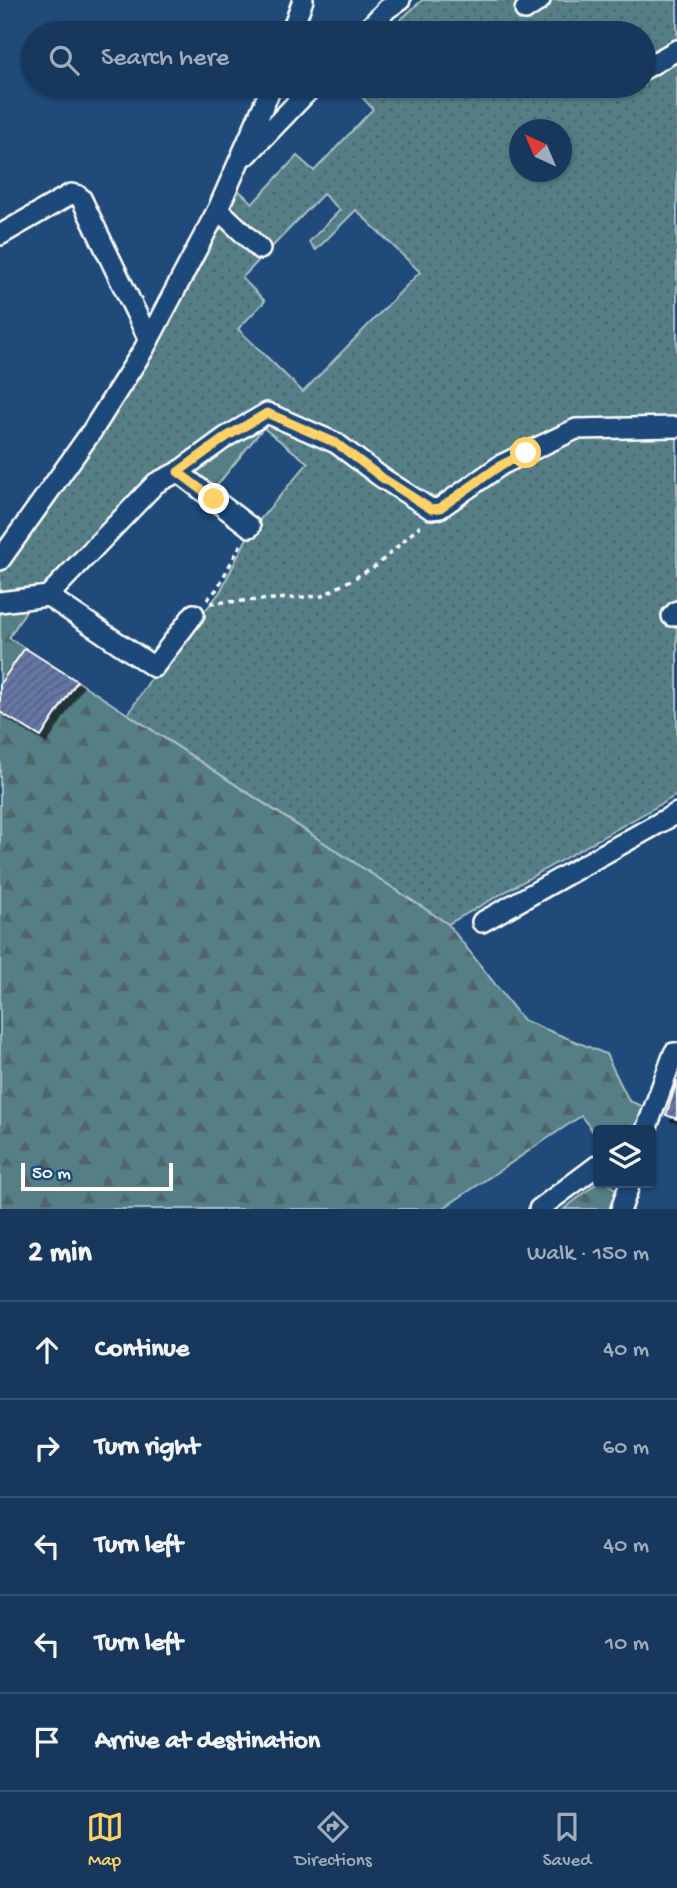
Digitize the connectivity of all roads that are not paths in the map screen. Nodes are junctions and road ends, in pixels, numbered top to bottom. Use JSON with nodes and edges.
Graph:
{"nodes":[{"id":1,"x":303,"y":0,"type":"edge"},
{"id":2,"x":400,"y":0,"type":"edge"},
{"id":3,"x":295,"y":21,"type":"edge"},
{"id":4,"x":376,"y":21,"type":"edge"},
{"id":5,"x":677,"y":50,"type":"edge"},
{"id":6,"x":656,"y":62,"type":"edge"},
{"id":7,"x":267,"y":98,"type":"edge"},
{"id":8,"x":302,"y":98,"type":"edge"},
{"id":9,"x":238,"y":165,"type":"junction"},
{"id":10,"x":218,"y":209,"type":"junction"},
{"id":11,"x":0,"y":235,"type":"edge"},
{"id":12,"x":260,"y":249,"type":"dead end"},
{"id":13,"x":149,"y":340,"type":"junction"},
{"id":14,"x":677,"y":427,"type":"edge"},
{"id":15,"x":178,"y":472,"type":"junction"},
{"id":16,"x":250,"y":527,"type":"road end"},
{"id":17,"x":0,"y":560,"type":"edge"},
{"id":18,"x":48,"y":596,"type":"junction"},
{"id":19,"x":0,"y":602,"type":"edge"},
{"id":20,"x":194,"y":614,"type":"dead end"},
{"id":21,"x":675,"y":819,"type":"edge"},
{"id":22,"x":482,"y":922,"type":"dead end"},
{"id":23,"x":677,"y":1053,"type":"edge"},
{"id":24,"x":648,"y":1125,"type":"edge"},
{"id":25,"x":593,"y":1168,"type":"edge"},
{"id":26,"x":628,"y":1188,"type":"edge"},
{"id":27,"x":539,"y":1209,"type":"edge"},
{"id":28,"x":621,"y":1209,"type":"edge"}],
"edges":[{"from":1,"to":3,"type":"street"},
{"from":2,"to":4,"type":"street"},
{"from":5,"to":6,"type":"street"},
{"from":7,"to":9,"type":"street"},
{"from":8,"to":9,"type":"street"},
{"from":9,"to":10,"type":"street"},
{"from":10,"to":12,"type":"street"},
{"from":10,"to":13,"type":"street"},
{"from":11,"to":13,"type":"street"},
{"from":13,"to":17,"type":"street"},
{"from":14,"to":15,"type":"street"},
{"from":15,"to":16,"type":"street"},
{"from":15,"to":18,"type":"street"},
{"from":18,"to":19,"type":"street"},
{"from":18,"to":20,"type":"street"},
{"from":21,"to":22,"type":"street"},
{"from":23,"to":24,"type":"street"},
{"from":25,"to":27,"type":"street"},
{"from":26,"to":28,"type":"street"}]}
